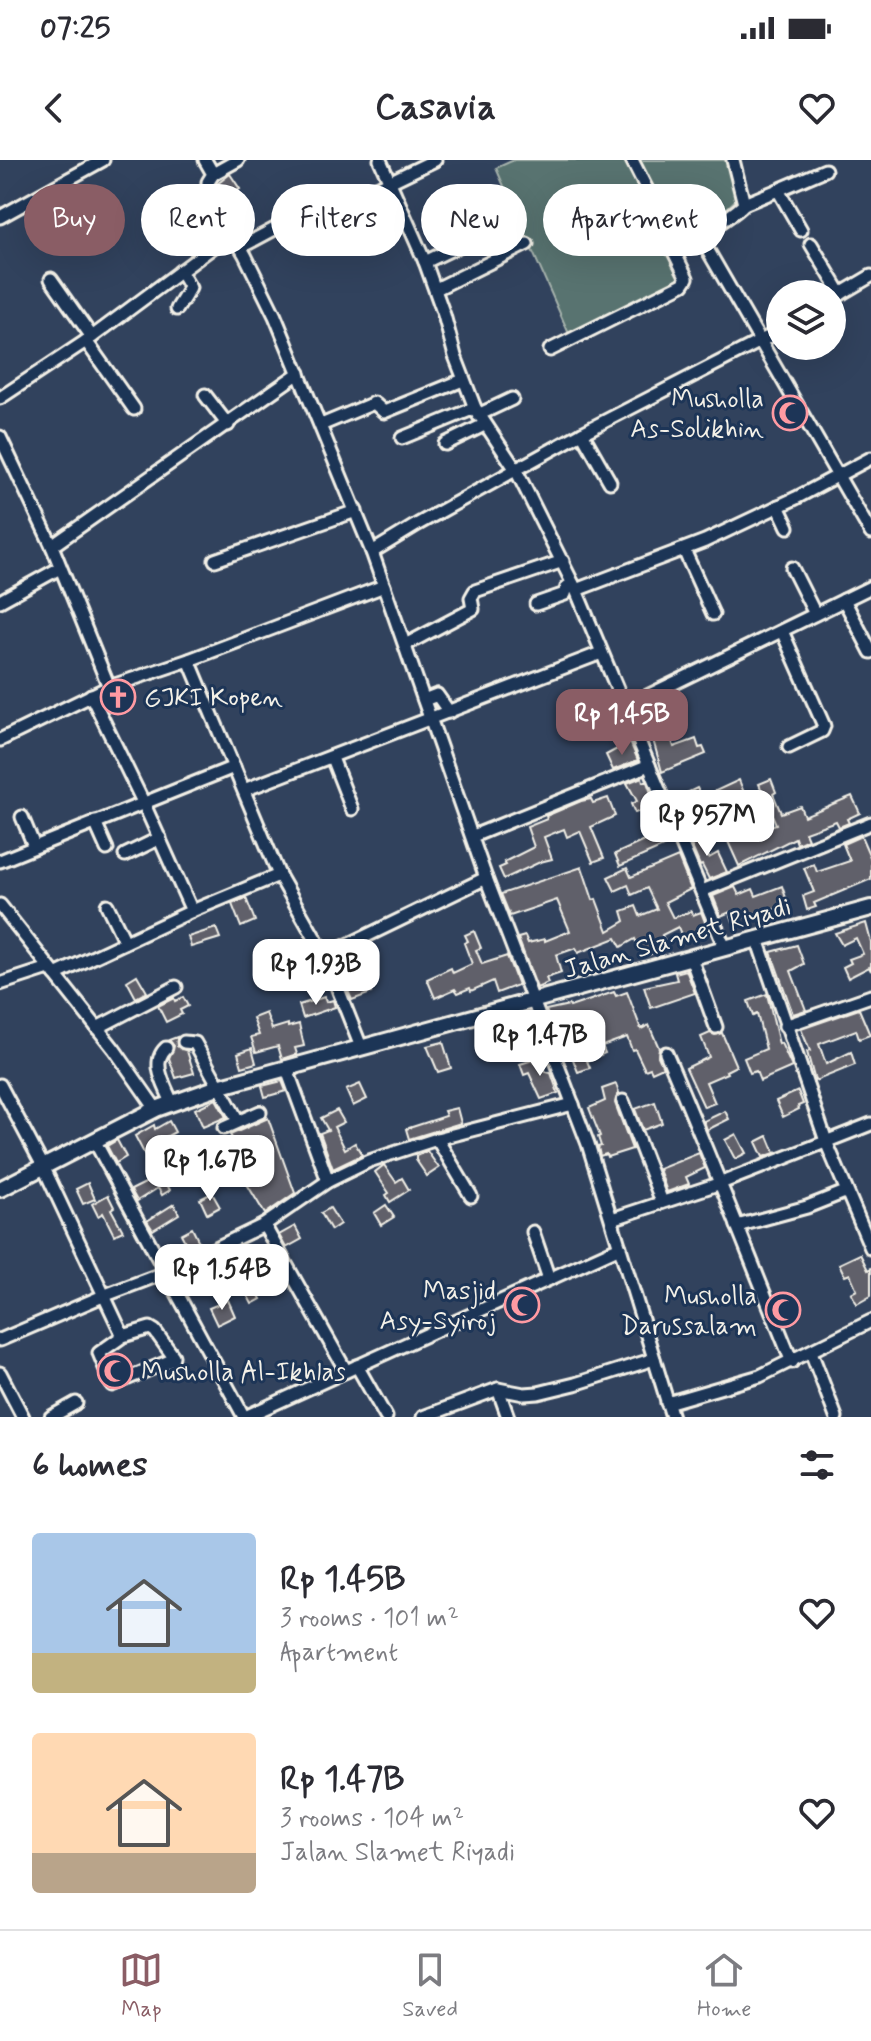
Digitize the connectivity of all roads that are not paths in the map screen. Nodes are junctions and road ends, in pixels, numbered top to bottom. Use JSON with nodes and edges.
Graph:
{"nodes":[{"id":1,"x":103,"y":160,"type":"edge"},
{"id":2,"x":205,"y":160,"type":"edge"},
{"id":3,"x":238,"y":160,"type":"edge"},
{"id":4,"x":380,"y":160,"type":"edge"},
{"id":5,"x":435,"y":160,"type":"edge"},
{"id":6,"x":632,"y":160,"type":"edge"},
{"id":7,"x":733,"y":160,"type":"edge"},
{"id":8,"x":825,"y":170,"type":"dead end"},
{"id":9,"x":213,"y":174,"type":"junction"},
{"id":10,"x":390,"y":180,"type":"junction"},
{"id":11,"x":208,"y":184,"type":"edge"},
{"id":12,"x":644,"y":184,"type":"edge"},
{"id":13,"x":778,"y":190,"type":"junction"},
{"id":14,"x":744,"y":204,"type":"junction"},
{"id":15,"x":0,"y":217,"type":"edge"},
{"id":16,"x":727,"y":218,"type":"edge"},
{"id":17,"x":801,"y":230,"type":"dead end"},
{"id":18,"x":255,"y":240,"type":"edge"},
{"id":19,"x":811,"y":244,"type":"dead end"},
{"id":20,"x":201,"y":256,"type":"edge"},
{"id":21,"x":246,"y":256,"type":"edge"},
{"id":22,"x":438,"y":256,"type":"edge"},
{"id":23,"x":503,"y":256,"type":"edge"},
{"id":24,"x":675,"y":256,"type":"edge"},
{"id":25,"x":712,"y":256,"type":"edge"},
{"id":26,"x":425,"y":262,"type":"junction"},
{"id":27,"x":180,"y":271,"type":"junction"},
{"id":28,"x":871,"y":276,"type":"edge"},
{"id":29,"x":51,"y":279,"type":"dead end"},
{"id":30,"x":829,"y":280,"type":"edge"},
{"id":31,"x":436,"y":289,"type":"junction"},
{"id":32,"x":846,"y":291,"type":"edge"},
{"id":33,"x":177,"y":309,"type":"dead end"},
{"id":34,"x":89,"y":339,"type":"junction"},
{"id":35,"x":766,"y":339,"type":"edge"},
{"id":36,"x":761,"y":342,"type":"junction"},
{"id":37,"x":550,"y":350,"type":"dead end"},
{"id":38,"x":299,"y":373,"type":"junction"},
{"id":39,"x":463,"y":380,"type":"junction"},
{"id":40,"x":205,"y":395,"type":"dead end"},
{"id":41,"x":0,"y":398,"type":"edge"},
{"id":42,"x":512,"y":399,"type":"dead end"},
{"id":43,"x":134,"y":409,"type":"dead end"},
{"id":44,"x":479,"y":416,"type":"junction"},
{"id":45,"x":228,"y":425,"type":"junction"},
{"id":46,"x":321,"y":425,"type":"junction"},
{"id":47,"x":582,"y":433,"type":"junction"},
{"id":48,"x":0,"y":437,"type":"edge"},
{"id":49,"x":402,"y":438,"type":"dead end"},
{"id":50,"x":445,"y":444,"type":"dead end"},
{"id":51,"x":871,"y":458,"type":"edge"},
{"id":52,"x":516,"y":470,"type":"junction"},
{"id":53,"x":839,"y":474,"type":"junction"},
{"id":54,"x":610,"y":482,"type":"dead end"},
{"id":55,"x":778,"y":506,"type":"junction"},
{"id":56,"x":356,"y":511,"type":"junction"},
{"id":57,"x":788,"y":527,"type":"dead end"},
{"id":58,"x":871,"y":533,"type":"edge"},
{"id":59,"x":52,"y":546,"type":"junction"},
{"id":60,"x":684,"y":550,"type":"junction"},
{"id":61,"x":372,"y":552,"type":"junction"},
{"id":62,"x":215,"y":560,"type":"dead end"},
{"id":63,"x":563,"y":561,"type":"junction"},
{"id":64,"x":60,"y":568,"type":"junction"},
{"id":65,"x":792,"y":568,"type":"dead end"},
{"id":66,"x":384,"y":586,"type":"junction"},
{"id":67,"x":575,"y":587,"type":"junction"},
{"id":68,"x":871,"y":587,"type":"edge"},
{"id":69,"x":844,"y":600,"type":"junction"},
{"id":70,"x":0,"y":601,"type":"edge"},
{"id":71,"x":536,"y":604,"type":"dead end"},
{"id":72,"x":713,"y":614,"type":"dead end"},
{"id":73,"x":815,"y":614,"type":"junction"},
{"id":74,"x":782,"y":631,"type":"junction"},
{"id":75,"x":405,"y":645,"type":"junction"},
{"id":76,"x":871,"y":652,"type":"edge"},
{"id":77,"x":601,"y":653,"type":"junction"},
{"id":78,"x":189,"y":660,"type":"junction"},
{"id":79,"x":109,"y":687,"type":"junction"},
{"id":80,"x":91,"y":695,"type":"junction"},
{"id":81,"x":424,"y":700,"type":"junction"},
{"id":82,"x":625,"y":707,"type":"junction"},
{"id":83,"x":449,"y":712,"type":"junction"},
{"id":84,"x":431,"y":719,"type":"junction"},
{"id":85,"x":0,"y":740,"type":"edge"},
{"id":86,"x":789,"y":747,"type":"dead end"},
{"id":87,"x":332,"y":758,"type":"junction"},
{"id":88,"x":649,"y":765,"type":"junction"},
{"id":89,"x":234,"y":767,"type":"junction"},
{"id":90,"x":244,"y":790,"type":"junction"},
{"id":91,"x":143,"y":802,"type":"junction"},
{"id":92,"x":352,"y":809,"type":"dead end"},
{"id":93,"x":22,"y":817,"type":"dead end"},
{"id":94,"x":95,"y":822,"type":"junction"},
{"id":95,"x":871,"y":823,"type":"edge"},
{"id":96,"x":473,"y":836,"type":"junction"},
{"id":97,"x":160,"y":838,"type":"junction"},
{"id":98,"x":34,"y":846,"type":"junction"},
{"id":99,"x":107,"y":849,"type":"dead end"},
{"id":100,"x":125,"y":855,"type":"dead end"},
{"id":101,"x":0,"y":861,"type":"edge"},
{"id":102,"x":279,"y":875,"type":"junction"},
{"id":103,"x":486,"y":878,"type":"junction"},
{"id":104,"x":702,"y":891,"type":"junction"},
{"id":105,"x":0,"y":905,"type":"edge"},
{"id":106,"x":107,"y":905,"type":"dead end"},
{"id":107,"x":871,"y":908,"type":"edge"},
{"id":108,"x":192,"y":911,"type":"junction"},
{"id":109,"x":757,"y":939,"type":"junction"},
{"id":110,"x":125,"y":942,"type":"junction"},
{"id":111,"x":725,"y":948,"type":"junction"},
{"id":112,"x":325,"y":956,"type":"junction"},
{"id":113,"x":691,"y":958,"type":"junction"},
{"id":114,"x":52,"y":971,"type":"junction"},
{"id":115,"x":0,"y":984,"type":"edge"},
{"id":116,"x":176,"y":987,"type":"dead end"},
{"id":117,"x":871,"y":996,"type":"edge"},
{"id":118,"x":532,"y":1002,"type":"junction"},
{"id":119,"x":785,"y":1026,"type":"junction"},
{"id":120,"x":716,"y":1027,"type":"dead end"},
{"id":121,"x":97,"y":1028,"type":"junction"},
{"id":122,"x":184,"y":1042,"type":"dead end"},
{"id":123,"x":361,"y":1047,"type":"junction"},
{"id":124,"x":166,"y":1048,"type":"dead end"},
{"id":125,"x":666,"y":1053,"type":"dead end"},
{"id":126,"x":286,"y":1067,"type":"junction"},
{"id":127,"x":0,"y":1085,"type":"edge"},
{"id":128,"x":218,"y":1087,"type":"junction"},
{"id":129,"x":623,"y":1101,"type":"dead end"},
{"id":130,"x":172,"y":1103,"type":"junction"},
{"id":131,"x":573,"y":1104,"type":"junction"},
{"id":132,"x":156,"y":1109,"type":"junction"},
{"id":133,"x":260,"y":1112,"type":"dead end"},
{"id":134,"x":238,"y":1121,"type":"junction"},
{"id":135,"x":871,"y":1124,"type":"edge"},
{"id":136,"x":224,"y":1128,"type":"dead end"},
{"id":137,"x":437,"y":1139,"type":"junction"},
{"id":138,"x":94,"y":1140,"type":"junction"},
{"id":139,"x":827,"y":1144,"type":"junction"},
{"id":140,"x":43,"y":1166,"type":"junction"},
{"id":141,"x":328,"y":1181,"type":"junction"},
{"id":142,"x":721,"y":1183,"type":"junction"},
{"id":143,"x":0,"y":1189,"type":"edge"},
{"id":144,"x":845,"y":1192,"type":"junction"},
{"id":145,"x":471,"y":1196,"type":"dead end"},
{"id":146,"x":662,"y":1202,"type":"junction"},
{"id":147,"x":612,"y":1219,"type":"junction"},
{"id":148,"x":264,"y":1225,"type":"junction"},
{"id":149,"x":737,"y":1226,"type":"junction"},
{"id":150,"x":533,"y":1232,"type":"dead end"},
{"id":151,"x":620,"y":1247,"type":"junction"},
{"id":152,"x":871,"y":1248,"type":"edge"},
{"id":153,"x":164,"y":1273,"type":"junction"},
{"id":154,"x":549,"y":1279,"type":"junction"},
{"id":155,"x":103,"y":1296,"type":"junction"},
{"id":156,"x":871,"y":1321,"type":"edge"},
{"id":157,"x":123,"y":1336,"type":"junction"},
{"id":158,"x":0,"y":1340,"type":"edge"},
{"id":159,"x":811,"y":1352,"type":"junction"},
{"id":160,"x":654,"y":1359,"type":"junction"},
{"id":161,"x":792,"y":1362,"type":"junction"},
{"id":162,"x":352,"y":1368,"type":"junction"},
{"id":163,"x":0,"y":1373,"type":"edge"},
{"id":164,"x":498,"y":1389,"type":"junction"},
{"id":165,"x":76,"y":1403,"type":"dead end"},
{"id":166,"x":667,"y":1403,"type":"junction"},
{"id":167,"x":23,"y":1417,"type":"edge"},
{"id":168,"x":51,"y":1417,"type":"edge"},
{"id":169,"x":244,"y":1417,"type":"edge"},
{"id":170,"x":386,"y":1417,"type":"edge"},
{"id":171,"x":423,"y":1417,"type":"edge"},
{"id":172,"x":508,"y":1417,"type":"edge"},
{"id":173,"x":672,"y":1417,"type":"edge"},
{"id":174,"x":836,"y":1417,"type":"edge"}],
"edges":[{"from":1,"to":15,"type":"street"},
{"from":2,"to":9,"type":"street"},
{"from":3,"to":9,"type":"street"},
{"from":4,"to":10,"type":"street"},
{"from":5,"to":10,"type":"street"},
{"from":6,"to":12,"type":"street"},
{"from":7,"to":14,"type":"street"},
{"from":8,"to":13,"type":"street"},
{"from":9,"to":11,"type":"street"},
{"from":10,"to":18,"type":"street"},
{"from":10,"to":26,"type":"street"},
{"from":13,"to":14,"type":"street"},
{"from":13,"to":17,"type":"street"},
{"from":14,"to":16,"type":"street"},
{"from":19,"to":30,"type":"street"},
{"from":20,"to":27,"type":"street"},
{"from":21,"to":38,"type":"street"},
{"from":22,"to":26,"type":"street"},
{"from":23,"to":31,"type":"street"},
{"from":24,"to":37,"type":"street"},
{"from":25,"to":36,"type":"street"},
{"from":26,"to":31,"type":"street"},
{"from":27,"to":33,"type":"street"},
{"from":27,"to":34,"type":"street"},
{"from":28,"to":32,"type":"street"},
{"from":29,"to":34,"type":"street"},
{"from":31,"to":39,"type":"street"},
{"from":34,"to":41,"type":"street"},
{"from":34,"to":43,"type":"street"},
{"from":35,"to":36,"type":"street"},
{"from":36,"to":47,"type":"street"},
{"from":36,"to":53,"type":"street"},
{"from":38,"to":45,"type":"street"},
{"from":38,"to":46,"type":"street"},
{"from":39,"to":44,"type":"street"},
{"from":39,"to":46,"type":"street"},
{"from":40,"to":45,"type":"street"},
{"from":42,"to":44,"type":"street"},
{"from":44,"to":49,"type":"street"},
{"from":44,"to":50,"type":"street"},
{"from":44,"to":52,"type":"street"},
{"from":45,"to":59,"type":"street"},
{"from":46,"to":56,"type":"street"},
{"from":47,"to":52,"type":"street"},
{"from":47,"to":54,"type":"street"},
{"from":48,"to":59,"type":"street"},
{"from":51,"to":53,"type":"street"},
{"from":52,"to":61,"type":"street"},
{"from":52,"to":63,"type":"street"},
{"from":53,"to":55,"type":"street"},
{"from":53,"to":58,"type":"street"},
{"from":55,"to":57,"type":"street"},
{"from":55,"to":60,"type":"street"},
{"from":56,"to":61,"type":"street"},
{"from":56,"to":62,"type":"street"},
{"from":59,"to":64,"type":"street"},
{"from":60,"to":67,"type":"street"},
{"from":60,"to":72,"type":"street"},
{"from":61,"to":66,"type":"street"},
{"from":63,"to":67,"type":"street"},
{"from":63,"to":75,"type":"street"},
{"from":64,"to":70,"type":"street"},
{"from":64,"to":79,"type":"street"},
{"from":65,"to":73,"type":"street"},
{"from":66,"to":75,"type":"street"},
{"from":66,"to":78,"type":"street"},
{"from":67,"to":71,"type":"street"},
{"from":67,"to":77,"type":"street"},
{"from":68,"to":69,"type":"street"},
{"from":69,"to":73,"type":"street"},
{"from":69,"to":76,"type":"street"},
{"from":73,"to":74,"type":"street"},
{"from":74,"to":82,"type":"street"},
{"from":74,"to":86,"type":"street"},
{"from":75,"to":81,"type":"street"},
{"from":77,"to":82,"type":"street"},
{"from":77,"to":83,"type":"street"},
{"from":78,"to":79,"type":"street"},
{"from":78,"to":89,"type":"street"},
{"from":79,"to":80,"type":"street"},
{"from":80,"to":85,"type":"street"},
{"from":80,"to":91,"type":"street"},
{"from":81,"to":83,"type":"street"},
{"from":81,"to":84,"type":"street"},
{"from":82,"to":88,"type":"street"},
{"from":83,"to":84,"type":"street"},
{"from":84,"to":87,"type":"street"},
{"from":84,"to":96,"type":"street"},
{"from":87,"to":90,"type":"street"},
{"from":87,"to":92,"type":"street"},
{"from":88,"to":96,"type":"street"},
{"from":88,"to":104,"type":"street"},
{"from":89,"to":90,"type":"street"},
{"from":89,"to":91,"type":"street"},
{"from":90,"to":102,"type":"street"},
{"from":91,"to":94,"type":"street"},
{"from":91,"to":97,"type":"street"},
{"from":93,"to":98,"type":"street"},
{"from":94,"to":98,"type":"street"},
{"from":94,"to":99,"type":"street"},
{"from":95,"to":104,"type":"street"},
{"from":96,"to":103,"type":"street"},
{"from":97,"to":100,"type":"street"},
{"from":97,"to":108,"type":"street"},
{"from":98,"to":101,"type":"street"},
{"from":102,"to":108,"type":"street"},
{"from":102,"to":112,"type":"street"},
{"from":103,"to":112,"type":"street"},
{"from":103,"to":118,"type":"street"},
{"from":104,"to":111,"type":"street"},
{"from":105,"to":114,"type":"street"},
{"from":106,"to":110,"type":"street"},
{"from":107,"to":109,"type":"main road","name":"Jalan Slamet Riyadi"},
{"from":108,"to":110,"type":"street"},
{"from":109,"to":111,"type":"main road","name":"Jalan Slamet Riyadi"},
{"from":109,"to":119,"type":"street"},
{"from":110,"to":114,"type":"street"},
{"from":111,"to":113,"type":"main road","name":"Jalan Slamet Riyadi"},
{"from":112,"to":123,"type":"street"},
{"from":113,"to":118,"type":"main road","name":"Jalan Slamet Riyadi"},
{"from":113,"to":120,"type":"street"},
{"from":114,"to":115,"type":"street"},
{"from":114,"to":121,"type":"street"},
{"from":116,"to":121,"type":"street"},
{"from":117,"to":119,"type":"street"},
{"from":118,"to":123,"type":"main road","name":"Jalan Slamet Riyadi"},
{"from":118,"to":131,"type":"street"},
{"from":119,"to":139,"type":"street"},
{"from":121,"to":132,"type":"street"},
{"from":122,"to":128,"type":"street"},
{"from":123,"to":126,"type":"main road","name":"Jalan Slamet Riyadi"},
{"from":124,"to":130,"type":"street"},
{"from":125,"to":142,"type":"street"},
{"from":126,"to":128,"type":"main road","name":"Jalan Slamet Riyadi"},
{"from":126,"to":141,"type":"street"},
{"from":127,"to":140,"type":"street"},
{"from":128,"to":130,"type":"main road","name":"Jalan Slamet Riyadi"},
{"from":128,"to":134,"type":"street"},
{"from":129,"to":146,"type":"street"},
{"from":130,"to":132,"type":"main road","name":"Jalan Slamet Riyadi"},
{"from":131,"to":137,"type":"street"},
{"from":131,"to":147,"type":"street"},
{"from":132,"to":138,"type":"main road","name":"Jalan Slamet Riyadi"},
{"from":133,"to":134,"type":"street"},
{"from":134,"to":136,"type":"street"},
{"from":135,"to":139,"type":"street"},
{"from":137,"to":141,"type":"street"},
{"from":137,"to":145,"type":"street"},
{"from":138,"to":140,"type":"main road","name":"Jalan Slamet Riyadi"},
{"from":138,"to":153,"type":"street"},
{"from":139,"to":142,"type":"street"},
{"from":139,"to":144,"type":"street"},
{"from":140,"to":143,"type":"main road","name":"Jalan Slamet Riyadi"},
{"from":140,"to":155,"type":"street"},
{"from":141,"to":148,"type":"street"},
{"from":142,"to":146,"type":"street"},
{"from":142,"to":149,"type":"street"},
{"from":144,"to":149,"type":"street"},
{"from":144,"to":152,"type":"street"},
{"from":146,"to":147,"type":"street"},
{"from":147,"to":151,"type":"street"},
{"from":148,"to":153,"type":"street"},
{"from":148,"to":162,"type":"street"},
{"from":149,"to":161,"type":"street"},
{"from":150,"to":154,"type":"street"},
{"from":151,"to":154,"type":"street"},
{"from":151,"to":160,"type":"street"},
{"from":153,"to":155,"type":"street"},
{"from":153,"to":169,"type":"street"},
{"from":154,"to":162,"type":"street"},
{"from":155,"to":157,"type":"street"},
{"from":155,"to":158,"type":"street"},
{"from":156,"to":159,"type":"street"},
{"from":157,"to":157,"type":"street"},
{"from":159,"to":161,"type":"street"},
{"from":159,"to":174,"type":"street"},
{"from":160,"to":164,"type":"street"},
{"from":160,"to":166,"type":"street"},
{"from":161,"to":166,"type":"street"},
{"from":162,"to":169,"type":"street"},
{"from":162,"to":170,"type":"street"},
{"from":163,"to":167,"type":"street"},
{"from":164,"to":171,"type":"street"},
{"from":164,"to":172,"type":"street"},
{"from":165,"to":168,"type":"street"},
{"from":166,"to":173,"type":"street"}]}
